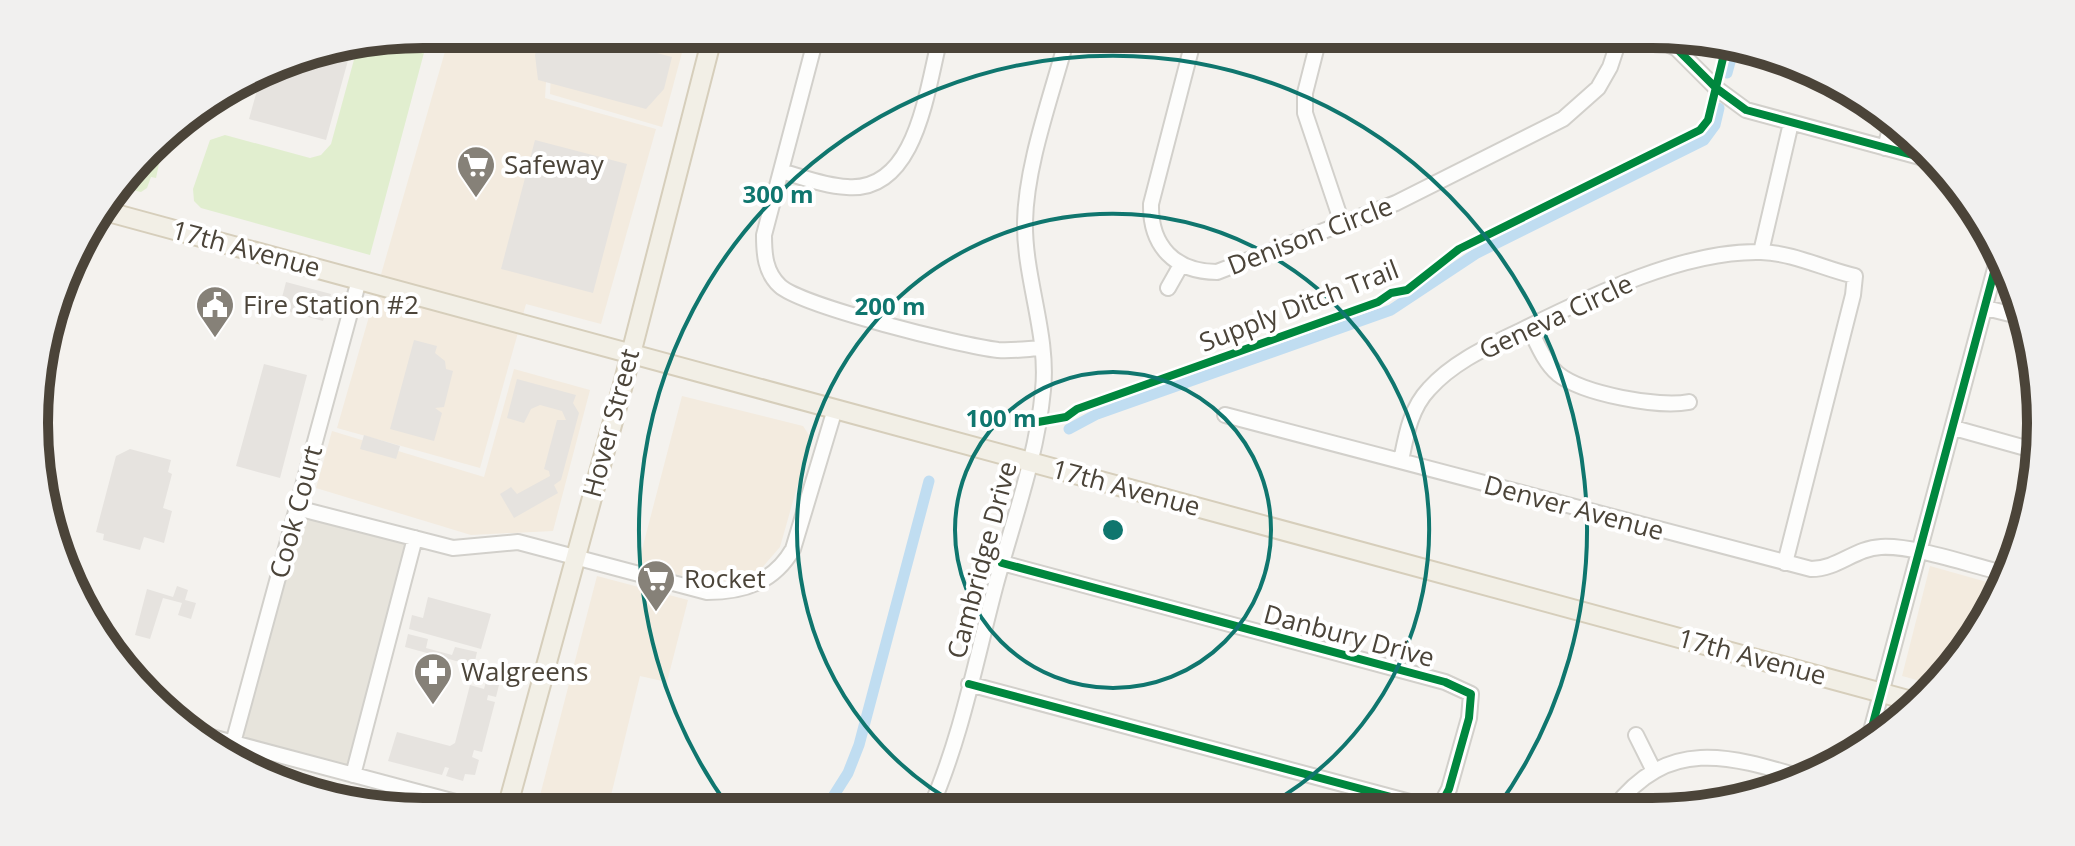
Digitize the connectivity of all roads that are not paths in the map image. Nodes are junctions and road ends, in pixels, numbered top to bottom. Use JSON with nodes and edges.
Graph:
{"nodes":[{"id":1,"x":709,"y":48,"type":"edge"},
{"id":2,"x":813,"y":48,"type":"edge"},
{"id":3,"x":937,"y":48,"type":"edge"},
{"id":4,"x":1064,"y":48,"type":"edge"},
{"id":5,"x":1191,"y":48,"type":"edge"},
{"id":6,"x":1316,"y":48,"type":"edge"},
{"id":7,"x":1616,"y":48,"type":"edge"},
{"id":8,"x":1677,"y":49,"type":"edge"},
{"id":9,"x":1791,"y":123,"type":"junction"},
{"id":10,"x":1889,"y":133,"type":"edge"},
{"id":11,"x":1885,"y":148,"type":"junction"},
{"id":12,"x":1915,"y":156,"type":"edge"},
{"id":13,"x":781,"y":171,"type":"junction"},
{"id":14,"x":112,"y":213,"type":"edge"},
{"id":15,"x":1342,"y":223,"type":"junction"},
{"id":16,"x":1761,"y":252,"type":"junction"},
{"id":17,"x":1181,"y":265,"type":"junction"},
{"id":18,"x":1995,"y":272,"type":"edge"},
{"id":19,"x":359,"y":280,"type":"junction"},
{"id":20,"x":1168,"y":288,"type":"dead end"},
{"id":21,"x":1986,"y":308,"type":"junction"},
{"id":22,"x":2011,"y":314,"type":"edge"},
{"id":23,"x":1529,"y":327,"type":"junction"},
{"id":24,"x":1041,"y":348,"type":"junction"},
{"id":25,"x":631,"y":354,"type":"junction"},
{"id":26,"x":1689,"y":402,"type":"dead end"},
{"id":27,"x":835,"y":409,"type":"junction"},
{"id":28,"x":1225,"y":415,"type":"dead end"},
{"id":29,"x":1954,"y":428,"type":"junction"},
{"id":30,"x":2026,"y":448,"type":"edge"},
{"id":31,"x":1029,"y":461,"type":"junction"},
{"id":32,"x":1401,"y":461,"type":"junction"},
{"id":33,"x":297,"y":508,"type":"junction"},
{"id":34,"x":415,"y":538,"type":"junction"},
{"id":35,"x":1921,"y":554,"type":"junction"},
{"id":36,"x":574,"y":557,"type":"junction"},
{"id":37,"x":1002,"y":563,"type":"junction"},
{"id":38,"x":1785,"y":563,"type":"junction"},
{"id":39,"x":1996,"y":571,"type":"edge"},
{"id":40,"x":969,"y":684,"type":"junction"},
{"id":41,"x":1884,"y":693,"type":"junction"},
{"id":42,"x":1905,"y":699,"type":"edge"},
{"id":43,"x":1873,"y":726,"type":"edge"},
{"id":44,"x":1636,"y":735,"type":"dead end"},
{"id":45,"x":223,"y":740,"type":"edge"},
{"id":46,"x":233,"y":743,"type":"junction"},
{"id":47,"x":1653,"y":769,"type":"junction"},
{"id":48,"x":1786,"y":773,"type":"edge"},
{"id":49,"x":353,"y":775,"type":"junction"},
{"id":50,"x":440,"y":798,"type":"edge"},
{"id":51,"x":510,"y":798,"type":"edge"},
{"id":52,"x":935,"y":798,"type":"edge"},
{"id":53,"x":1395,"y":798,"type":"edge"},
{"id":54,"x":1444,"y":798,"type":"edge"},
{"id":55,"x":1622,"y":798,"type":"edge"}],
"edges":[{"from":1,"to":25,"type":"main road","name":"Hover Street"},
{"from":2,"to":13,"type":"street"},
{"from":3,"to":13,"type":"street"},
{"from":4,"to":24,"type":"street","name":"Cambridge Drive"},
{"from":5,"to":17,"type":"street"},
{"from":6,"to":15,"type":"street"},
{"from":7,"to":15,"type":"street","name":"Denison Circle"},
{"from":8,"to":9,"type":"street"},
{"from":9,"to":11,"type":"street"},
{"from":9,"to":16,"type":"street"},
{"from":10,"to":11,"type":"street"},
{"from":11,"to":12,"type":"street"},
{"from":13,"to":24,"type":"street"},
{"from":14,"to":19,"type":"main road","name":"17th Avenue"},
{"from":15,"to":17,"type":"street","name":"Denison Circle"},
{"from":16,"to":23,"type":"street","name":"Geneva Circle"},
{"from":16,"to":38,"type":"street","name":"Geneva Circle"},
{"from":17,"to":20,"type":"street"},
{"from":18,"to":21,"type":"street"},
{"from":19,"to":25,"type":"main road","name":"17th Avenue"},
{"from":19,"to":33,"type":"street","name":"Cook Court"},
{"from":21,"to":22,"type":"street"},
{"from":21,"to":29,"type":"street"},
{"from":23,"to":26,"type":"street"},
{"from":23,"to":32,"type":"street","name":"Geneva Circle"},
{"from":24,"to":31,"type":"street","name":"Cambridge Drive"},
{"from":25,"to":27,"type":"main road","name":"17th Avenue"},
{"from":25,"to":36,"type":"main road","name":"Hover Street"},
{"from":27,"to":31,"type":"main road","name":"17th Avenue"},
{"from":27,"to":36,"type":"street"},
{"from":28,"to":32,"type":"street","name":"Denver Avenue"},
{"from":29,"to":30,"type":"street"},
{"from":29,"to":35,"type":"street"},
{"from":31,"to":37,"type":"street","name":"Cambridge Drive"},
{"from":31,"to":41,"type":"main road","name":"17th Avenue"},
{"from":32,"to":38,"type":"street","name":"Denver Avenue"},
{"from":33,"to":34,"type":"street"},
{"from":33,"to":46,"type":"street","name":"Cook Court"},
{"from":34,"to":36,"type":"street"},
{"from":34,"to":49,"type":"street"},
{"from":35,"to":38,"type":"street","name":"Denver Avenue"},
{"from":35,"to":39,"type":"street","name":"Denver Avenue"},
{"from":35,"to":41,"type":"street"},
{"from":36,"to":51,"type":"main road","name":"Hover Street"},
{"from":37,"to":40,"type":"street","name":"Cambridge Drive"},
{"from":37,"to":54,"type":"street","name":"Danbury Drive"},
{"from":40,"to":52,"type":"street","name":"Cambridge Drive"},
{"from":40,"to":53,"type":"street","name":"Danbury Drive"},
{"from":41,"to":42,"type":"main road","name":"17th Avenue"},
{"from":41,"to":43,"type":"street"},
{"from":44,"to":47,"type":"street"},
{"from":45,"to":46,"type":"street"},
{"from":46,"to":49,"type":"street"},
{"from":47,"to":48,"type":"street"},
{"from":47,"to":55,"type":"street"},
{"from":49,"to":50,"type":"street"}]}
